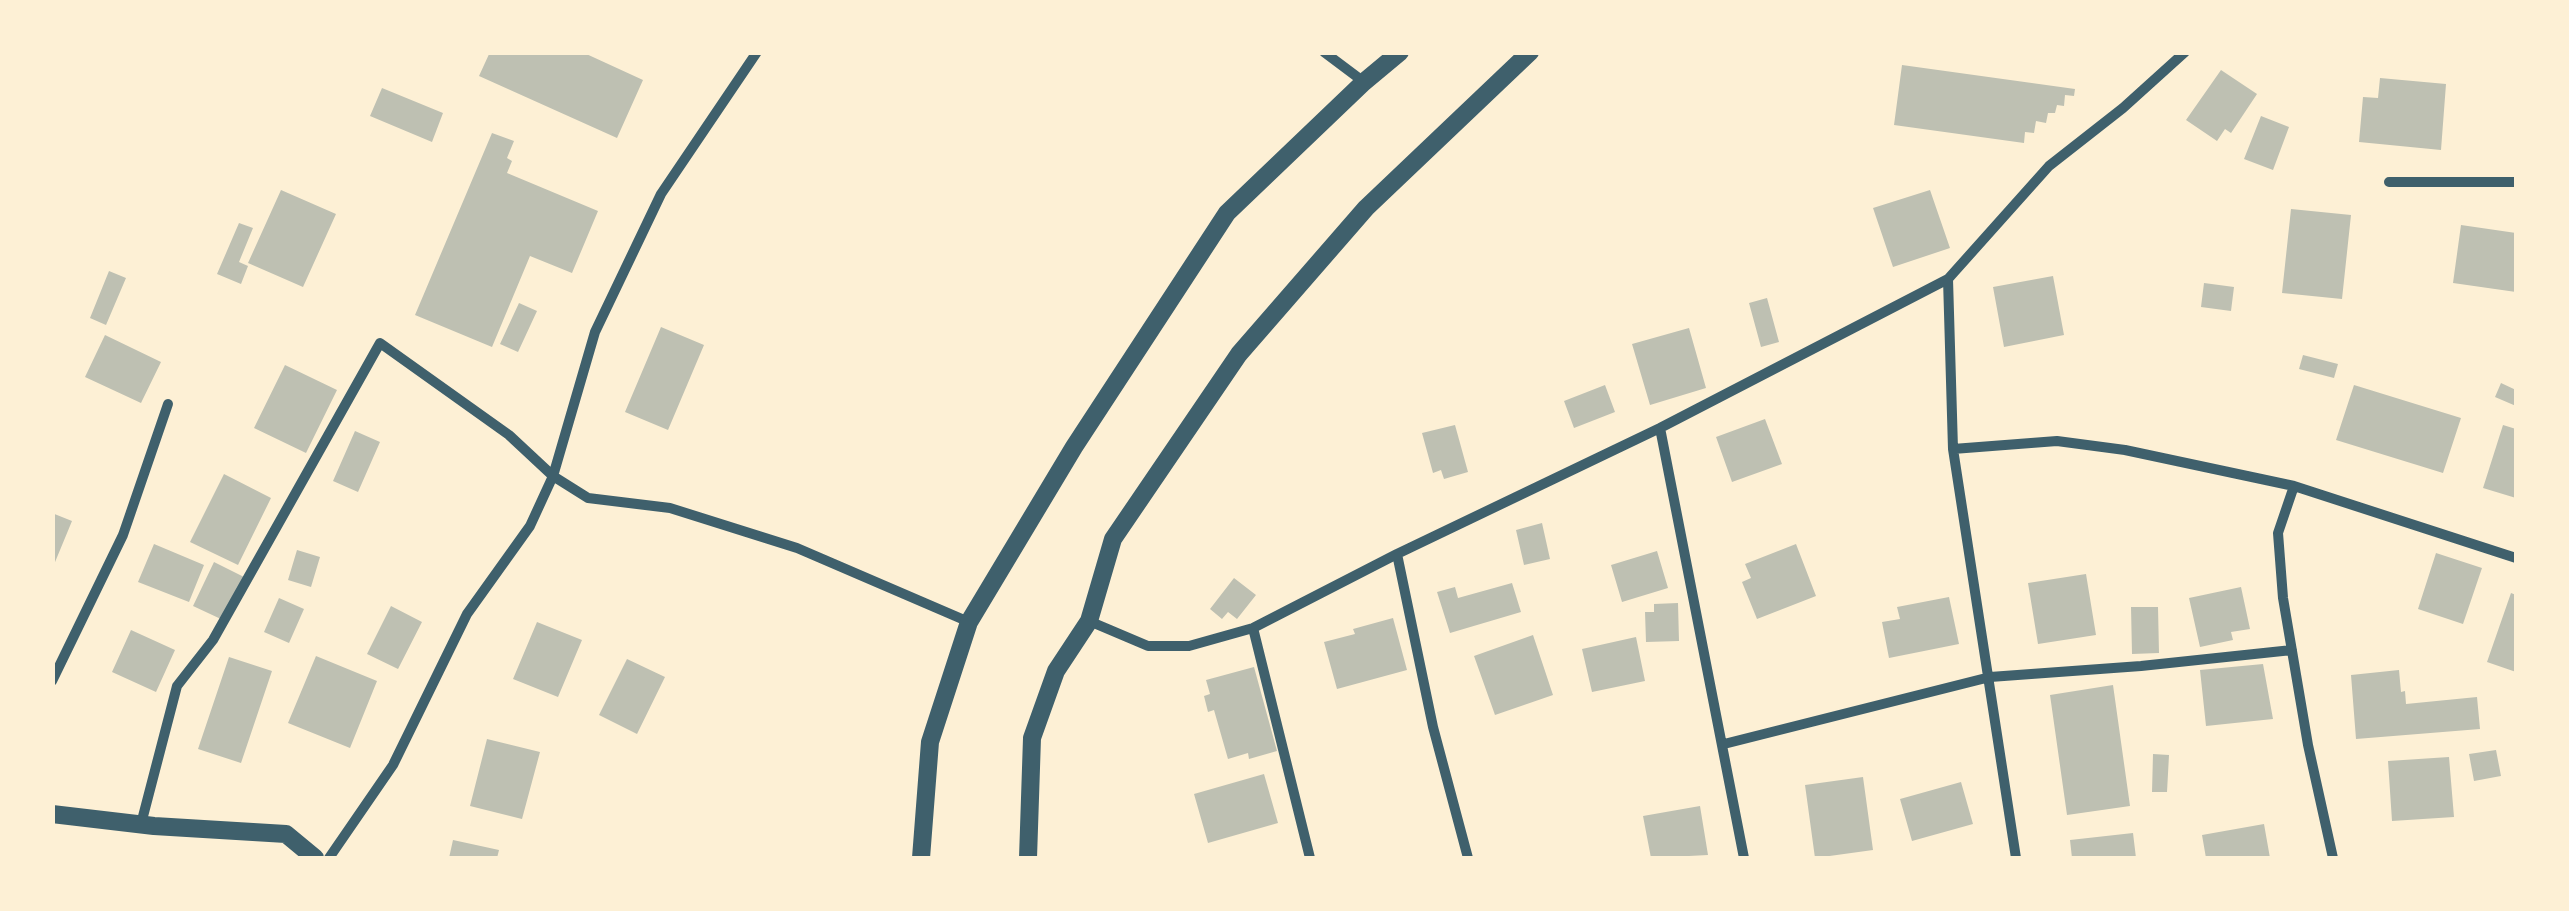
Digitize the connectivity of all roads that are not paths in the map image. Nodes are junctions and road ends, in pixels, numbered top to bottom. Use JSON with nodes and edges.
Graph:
{"nodes":[{"id":1,"x":756,"y":52,"type":"edge"},
{"id":2,"x":1324,"y":52,"type":"edge"},
{"id":3,"x":1400,"y":52,"type":"edge"},
{"id":4,"x":1530,"y":52,"type":"edge"},
{"id":5,"x":2185,"y":52,"type":"edge"},
{"id":6,"x":1364,"y":82,"type":"junction"},
{"id":7,"x":2389,"y":182,"type":"dead end"},
{"id":8,"x":2516,"y":182,"type":"edge"},
{"id":9,"x":1948,"y":279,"type":"junction"},
{"id":10,"x":168,"y":404,"type":"dead end"},
{"id":11,"x":1660,"y":428,"type":"junction"},
{"id":12,"x":1953,"y":449,"type":"junction"},
{"id":13,"x":553,"y":476,"type":"junction"},
{"id":14,"x":2294,"y":486,"type":"junction"},
{"id":15,"x":1398,"y":554,"type":"junction"},
{"id":16,"x":2516,"y":558,"type":"edge"},
{"id":17,"x":1089,"y":621,"type":"junction"},
{"id":18,"x":969,"y":622,"type":"junction"},
{"id":19,"x":1253,"y":628,"type":"junction"},
{"id":20,"x":2292,"y":650,"type":"junction"},
{"id":21,"x":1990,"y":677,"type":"junction"},
{"id":22,"x":52,"y":681,"type":"edge"},
{"id":23,"x":1724,"y":744,"type":"junction"},
{"id":24,"x":52,"y":814,"type":"edge"},
{"id":25,"x":141,"y":824,"type":"junction"},
{"id":26,"x":316,"y":858,"type":"edge"},
{"id":27,"x":329,"y":858,"type":"edge"},
{"id":28,"x":921,"y":858,"type":"edge"},
{"id":29,"x":1028,"y":858,"type":"edge"},
{"id":30,"x":1310,"y":858,"type":"edge"},
{"id":31,"x":1468,"y":858,"type":"edge"},
{"id":32,"x":1744,"y":858,"type":"edge"},
{"id":33,"x":2016,"y":858,"type":"edge"},
{"id":34,"x":2333,"y":858,"type":"edge"}],
"edges":[{"from":1,"to":13,"type":"street"},
{"from":2,"to":6,"type":"street"},
{"from":3,"to":6,"type":"street"},
{"from":4,"to":17,"type":"street"},
{"from":5,"to":9,"type":"street"},
{"from":6,"to":18,"type":"street"},
{"from":7,"to":8,"type":"street"},
{"from":9,"to":11,"type":"street"},
{"from":9,"to":12,"type":"street"},
{"from":10,"to":22,"type":"street"},
{"from":11,"to":15,"type":"street"},
{"from":11,"to":23,"type":"street"},
{"from":12,"to":14,"type":"street"},
{"from":12,"to":21,"type":"street"},
{"from":13,"to":18,"type":"street"},
{"from":13,"to":25,"type":"street"},
{"from":13,"to":27,"type":"street"},
{"from":14,"to":16,"type":"street"},
{"from":14,"to":20,"type":"street"},
{"from":15,"to":19,"type":"street"},
{"from":15,"to":31,"type":"street"},
{"from":17,"to":19,"type":"street"},
{"from":17,"to":29,"type":"street"},
{"from":18,"to":28,"type":"street"},
{"from":19,"to":30,"type":"street"},
{"from":20,"to":21,"type":"street"},
{"from":20,"to":34,"type":"street"},
{"from":21,"to":23,"type":"street"},
{"from":21,"to":33,"type":"street"},
{"from":23,"to":32,"type":"street"},
{"from":24,"to":25,"type":"street"},
{"from":25,"to":26,"type":"street"}]}
